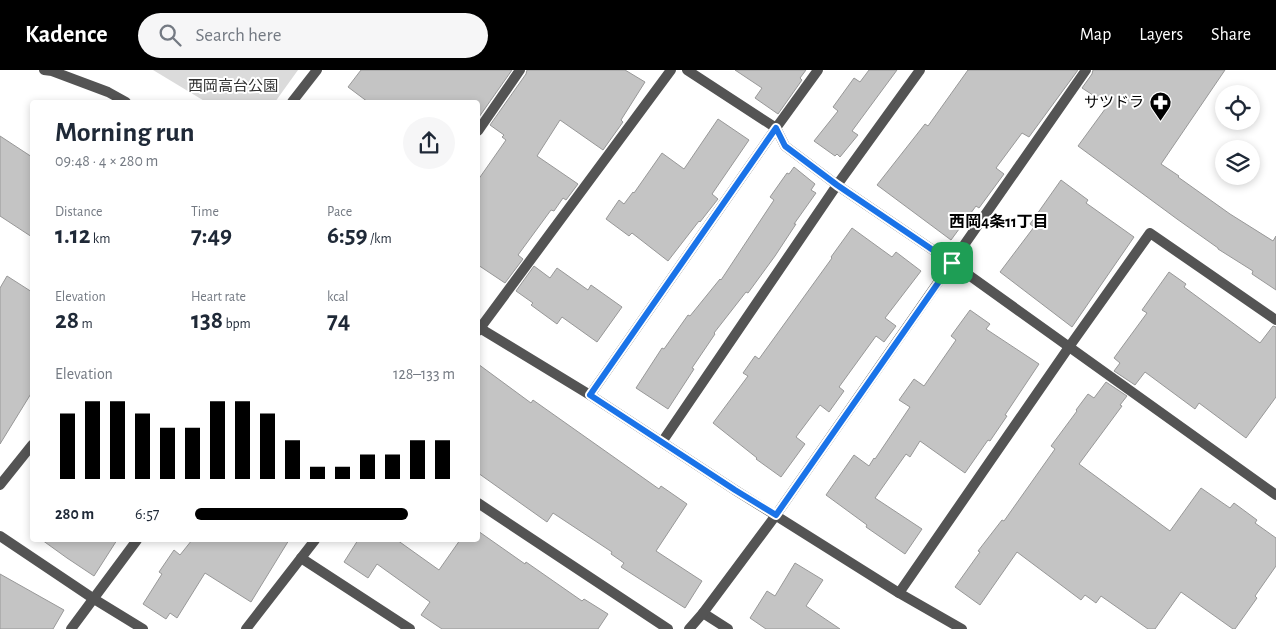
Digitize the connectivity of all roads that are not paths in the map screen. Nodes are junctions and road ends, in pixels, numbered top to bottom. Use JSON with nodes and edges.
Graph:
{"nodes":[{"id":1,"x":44,"y":70,"type":"edge"},
{"id":2,"x":316,"y":70,"type":"edge"},
{"id":3,"x":520,"y":70,"type":"edge"},
{"id":4,"x":671,"y":70,"type":"edge"},
{"id":5,"x":687,"y":70,"type":"edge"},
{"id":6,"x":818,"y":70,"type":"edge"},
{"id":7,"x":920,"y":70,"type":"edge"},
{"id":8,"x":1086,"y":70,"type":"edge"},
{"id":9,"x":122,"y":100,"type":"edge"},
{"id":10,"x":294,"y":100,"type":"edge"},
{"id":11,"x":480,"y":128,"type":"edge"},
{"id":12,"x":776,"y":128,"type":"junction"},
{"id":13,"x":837,"y":185,"type":"junction"},
{"id":14,"x":952,"y":263,"type":"junction"},
{"id":15,"x":1276,"y":320,"type":"edge"},
{"id":16,"x":480,"y":326,"type":"edge"},
{"id":17,"x":480,"y":330,"type":"edge"},
{"id":18,"x":1069,"y":347,"type":"junction"},
{"id":19,"x":590,"y":395,"type":"junction"},
{"id":20,"x":662,"y":442,"type":"junction"},
{"id":21,"x":30,"y":448,"type":"edge"},
{"id":22,"x":0,"y":485,"type":"edge"},
{"id":23,"x":1276,"y":495,"type":"edge"},
{"id":24,"x":480,"y":504,"type":"edge"},
{"id":25,"x":776,"y":515,"type":"junction"},
{"id":26,"x":0,"y":536,"type":"edge"},
{"id":27,"x":137,"y":542,"type":"edge"},
{"id":28,"x":313,"y":542,"type":"edge"},
{"id":29,"x":301,"y":558,"type":"junction"},
{"id":30,"x":899,"y":592,"type":"junction"},
{"id":31,"x":94,"y":599,"type":"junction"},
{"id":32,"x":703,"y":613,"type":"junction"},
{"id":33,"x":71,"y":629,"type":"edge"},
{"id":34,"x":143,"y":629,"type":"edge"},
{"id":35,"x":246,"y":629,"type":"edge"},
{"id":36,"x":410,"y":629,"type":"edge"},
{"id":37,"x":668,"y":629,"type":"edge"},
{"id":38,"x":689,"y":629,"type":"edge"},
{"id":39,"x":728,"y":629,"type":"edge"},
{"id":40,"x":962,"y":629,"type":"edge"}],
"edges":[{"from":1,"to":9,"type":"street"},
{"from":2,"to":10,"type":"street"},
{"from":3,"to":11,"type":"street"},
{"from":4,"to":16,"type":"street"},
{"from":5,"to":12,"type":"street"},
{"from":6,"to":12,"type":"street"},
{"from":7,"to":13,"type":"street"},
{"from":8,"to":14,"type":"street"},
{"from":12,"to":13,"type":"street"},
{"from":12,"to":19,"type":"street"},
{"from":13,"to":14,"type":"street"},
{"from":13,"to":20,"type":"street"},
{"from":14,"to":18,"type":"street"},
{"from":14,"to":25,"type":"street"},
{"from":15,"to":18,"type":"street"},
{"from":17,"to":19,"type":"street"},
{"from":18,"to":23,"type":"street"},
{"from":18,"to":30,"type":"street"},
{"from":19,"to":20,"type":"street"},
{"from":20,"to":25,"type":"street"},
{"from":21,"to":22,"type":"street"},
{"from":24,"to":37,"type":"street"},
{"from":25,"to":30,"type":"street"},
{"from":25,"to":32,"type":"street"},
{"from":26,"to":31,"type":"street"},
{"from":27,"to":31,"type":"street"},
{"from":28,"to":29,"type":"street"},
{"from":29,"to":35,"type":"street"},
{"from":29,"to":36,"type":"street"},
{"from":30,"to":40,"type":"street"},
{"from":31,"to":33,"type":"street"},
{"from":31,"to":34,"type":"street"},
{"from":32,"to":38,"type":"street"},
{"from":32,"to":39,"type":"street"}]}
